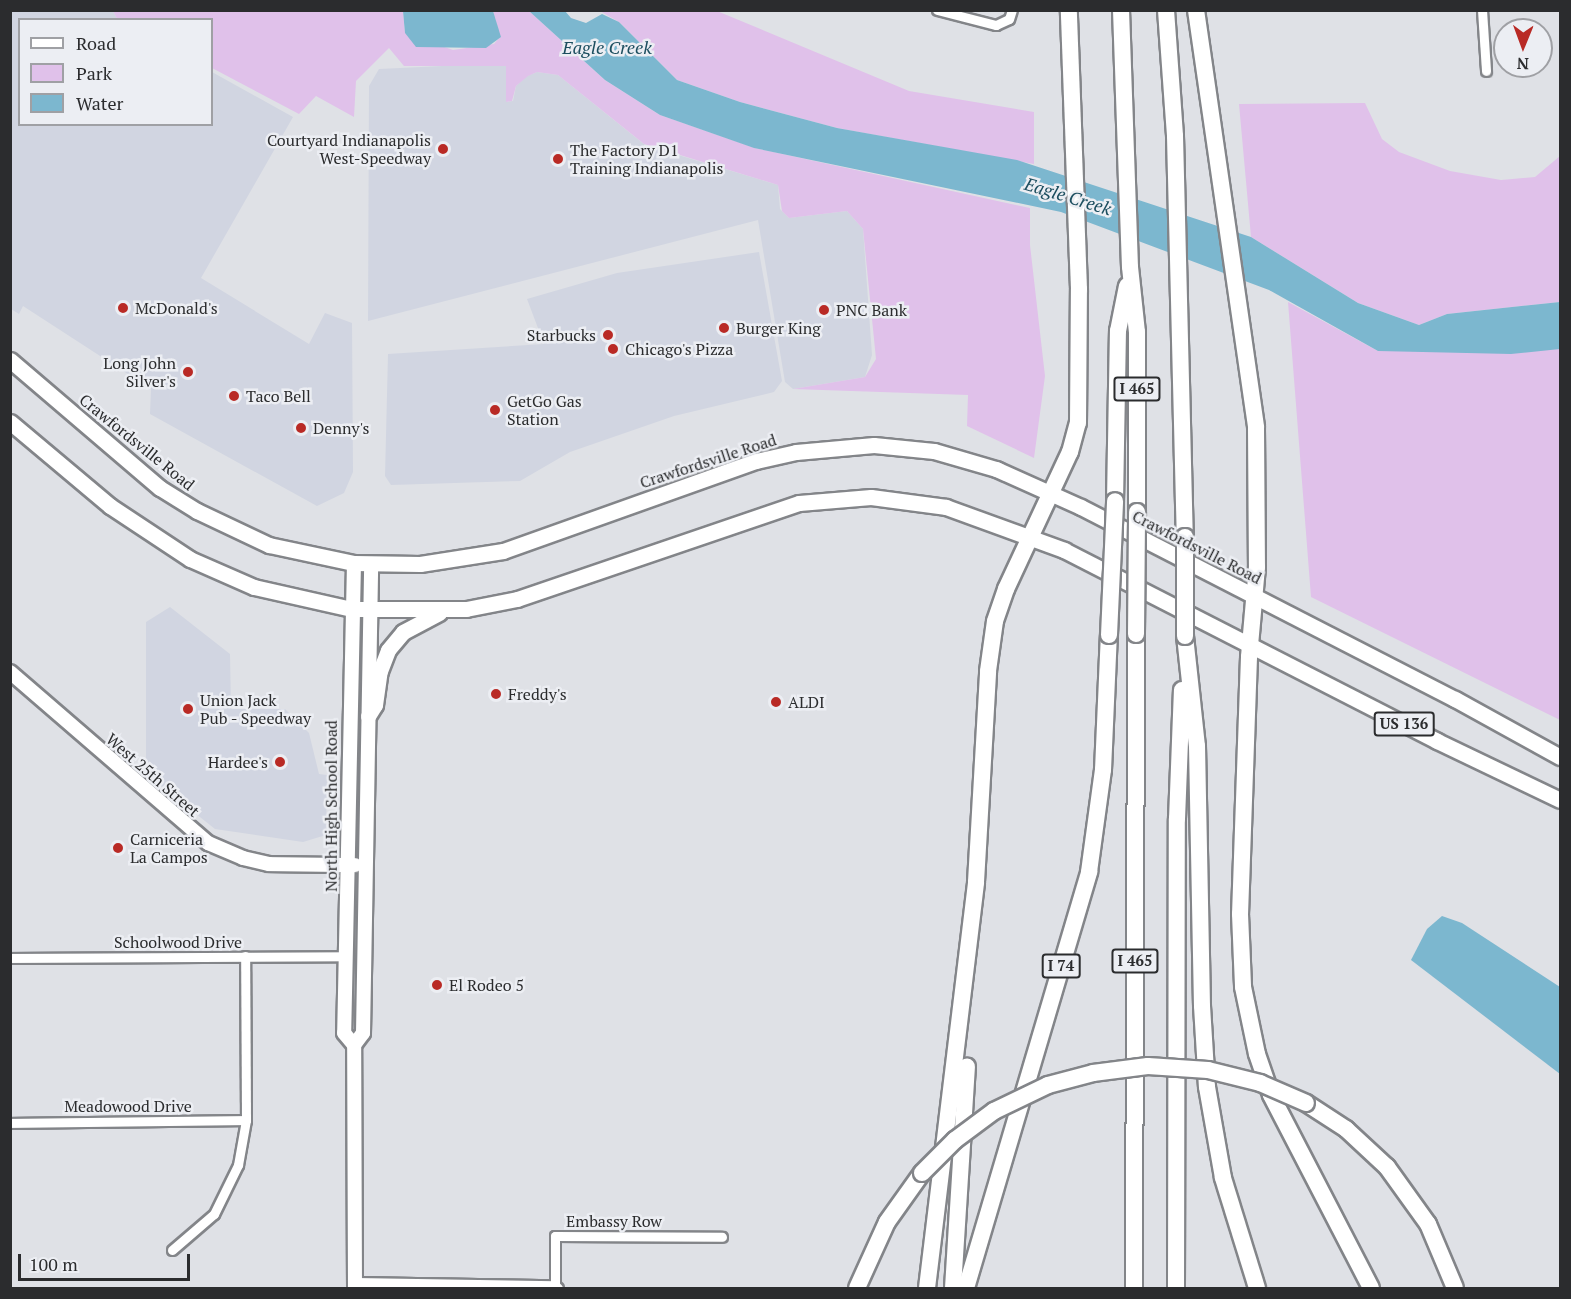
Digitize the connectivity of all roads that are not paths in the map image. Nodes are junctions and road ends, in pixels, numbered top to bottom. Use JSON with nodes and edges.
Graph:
{"nodes":[{"id":1,"x":937,"y":10,"type":"edge"},
{"id":2,"x":1012,"y":10,"type":"edge"},
{"id":3,"x":1069,"y":10,"type":"edge"},
{"id":4,"x":1121,"y":10,"type":"edge"},
{"id":5,"x":1166,"y":10,"type":"edge"},
{"id":6,"x":1196,"y":10,"type":"edge"},
{"id":7,"x":1482,"y":10,"type":"edge"},
{"id":8,"x":1486,"y":71,"type":"dead end"},
{"id":9,"x":1130,"y":267,"type":"junction"},
{"id":10,"x":10,"y":360,"type":"edge"},
{"id":11,"x":10,"y":422,"type":"edge"},
{"id":12,"x":1051,"y":493,"type":"junction"},
{"id":13,"x":1031,"y":536,"type":"junction"},
{"id":14,"x":354,"y":563,"type":"junction"},
{"id":15,"x":371,"y":564,"type":"junction"},
{"id":16,"x":1253,"y":596,"type":"junction"},
{"id":17,"x":352,"y":609,"type":"junction"},
{"id":18,"x":449,"y":609,"type":"junction"},
{"id":19,"x":369,"y":610,"type":"junction"},
{"id":20,"x":1185,"y":636,"type":"junction"},
{"id":21,"x":1250,"y":645,"type":"junction"},
{"id":22,"x":10,"y":672,"type":"edge"},
{"id":23,"x":368,"y":716,"type":"junction"},
{"id":24,"x":1560,"y":758,"type":"edge"},
{"id":25,"x":1560,"y":800,"type":"edge"},
{"id":26,"x":348,"y":864,"type":"junction"},
{"id":27,"x":364,"y":865,"type":"junction"},
{"id":28,"x":976,"y":882,"type":"junction"},
{"id":29,"x":245,"y":956,"type":"junction"},
{"id":30,"x":346,"y":956,"type":"junction"},
{"id":31,"x":10,"y":958,"type":"edge"},
{"id":32,"x":354,"y":1045,"type":"junction"},
{"id":33,"x":246,"y":1120,"type":"junction"},
{"id":34,"x":10,"y":1123,"type":"edge"},
{"id":35,"x":722,"y":1237,"type":"dead end"},
{"id":36,"x":172,"y":1250,"type":"dead end"},
{"id":37,"x":355,"y":1285,"type":"edge"},
{"id":38,"x":556,"y":1287,"type":"edge"},
{"id":39,"x":857,"y":1288,"type":"edge"},
{"id":40,"x":927,"y":1288,"type":"edge"},
{"id":41,"x":953,"y":1288,"type":"edge"},
{"id":42,"x":966,"y":1288,"type":"edge"},
{"id":43,"x":1134,"y":1288,"type":"edge"},
{"id":44,"x":1176,"y":1288,"type":"edge"},
{"id":45,"x":1257,"y":1288,"type":"edge"},
{"id":46,"x":1371,"y":1288,"type":"edge"},
{"id":47,"x":1455,"y":1288,"type":"edge"}],
"edges":[{"from":1,"to":2,"type":"street"},
{"from":3,"to":12,"type":"highway"},
{"from":4,"to":9,"type":"highway","number":"I 465"},
{"from":5,"to":20,"type":"highway","number":"I 465","bridge":true},
{"from":6,"to":16,"type":"highway"},
{"from":7,"to":8,"type":"street"},
{"from":9,"to":42,"type":"highway","number":"I 74","bridge":true},
{"from":9,"to":43,"type":"highway","number":"I 465","bridge":true},
{"from":10,"to":14,"type":"main road","name":"Crawfordsville Road"},
{"from":11,"to":17,"type":"main road"},
{"from":12,"to":13,"type":"highway"},
{"from":12,"to":15,"type":"main road","name":"Crawfordsville Road"},
{"from":12,"to":16,"type":"main road","name":"Crawfordsville Road","number":"US 136"},
{"from":13,"to":18,"type":"main road"},
{"from":13,"to":21,"type":"main road","number":"US 136"},
{"from":13,"to":28,"type":"highway"},
{"from":14,"to":15,"type":"main road","name":"Crawfordsville Road"},
{"from":14,"to":17,"type":"street","name":"North High School Road"},
{"from":15,"to":19,"type":"street","name":"North High School Road"},
{"from":16,"to":21,"type":"highway"},
{"from":16,"to":24,"type":"main road","name":"Crawfordsville Road","number":"US 136"},
{"from":17,"to":19,"type":"main road"},
{"from":17,"to":26,"type":"street","name":"North High School Road"},
{"from":18,"to":19,"type":"main road"},
{"from":18,"to":23,"type":"main road"},
{"from":19,"to":23,"type":"street","name":"North High School Road"},
{"from":20,"to":44,"type":"highway","number":"I 465"},
{"from":20,"to":45,"type":"highway"},
{"from":21,"to":25,"type":"main road","number":"US 136"},
{"from":21,"to":46,"type":"highway"},
{"from":22,"to":26,"type":"street","name":"West 25th Street"},
{"from":23,"to":27,"type":"street","name":"North High School Road"},
{"from":26,"to":27,"type":"street","name":"West 25th Street"},
{"from":26,"to":30,"type":"street","name":"North High School Road"},
{"from":27,"to":32,"type":"street","name":"North High School Road"},
{"from":28,"to":40,"type":"highway"},
{"from":28,"to":41,"type":"highway"},
{"from":29,"to":30,"type":"street","name":"Schoolwood Drive"},
{"from":29,"to":31,"type":"street","name":"Schoolwood Drive"},
{"from":29,"to":33,"type":"street"},
{"from":30,"to":32,"type":"street","name":"North High School Road"},
{"from":32,"to":37,"type":"street","name":"North High School Road"},
{"from":33,"to":34,"type":"street","name":"Meadowood Drive"},
{"from":33,"to":36,"type":"street"},
{"from":35,"to":38,"type":"street","name":"Embassy Row"},
{"from":37,"to":38,"type":"street","name":"Embassy Row"},
{"from":39,"to":47,"type":"highway","bridge":true}]}
